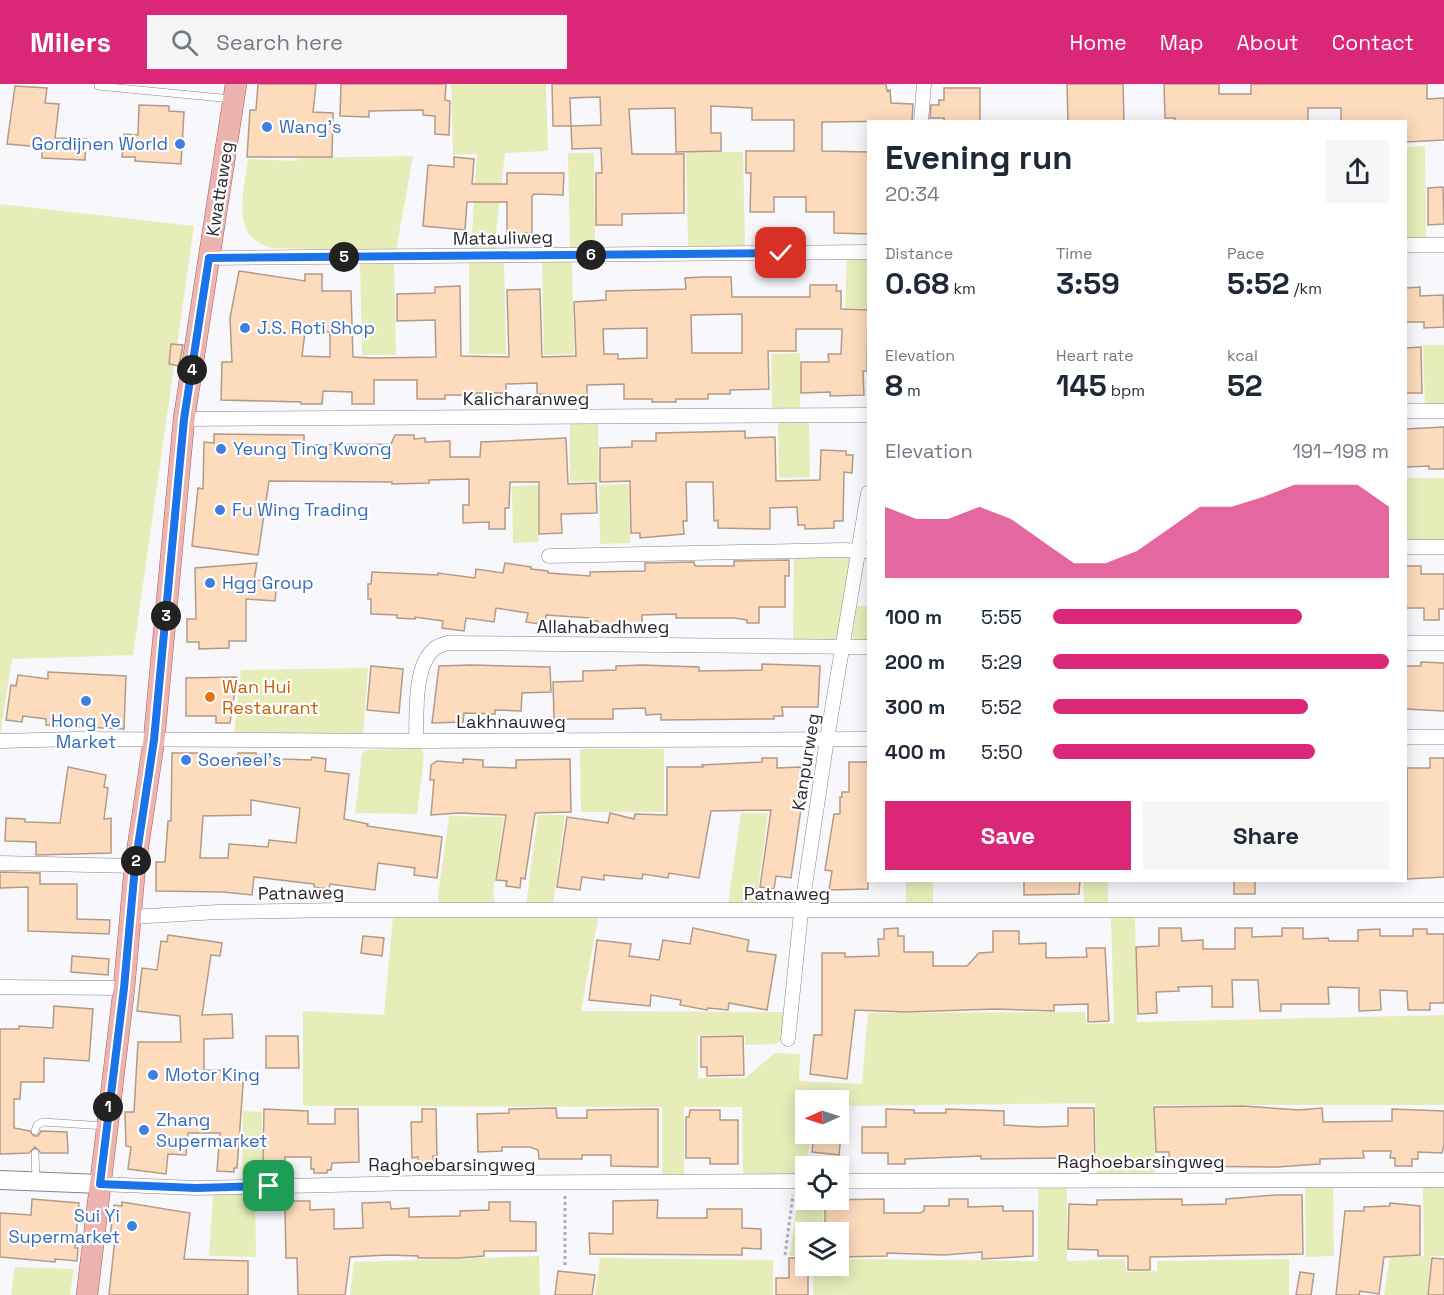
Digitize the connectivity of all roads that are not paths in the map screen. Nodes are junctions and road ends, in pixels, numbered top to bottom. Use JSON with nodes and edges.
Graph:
{"nodes":[{"id":1,"x":924,"y":84,"type":"edge"},
{"id":2,"x":99,"y":86,"type":"dead end"},
{"id":3,"x":235,"y":92,"type":"edge"},
{"id":4,"x":921,"y":120,"type":"edge"},
{"id":5,"x":1407,"y":245,"type":"edge"},
{"id":6,"x":1444,"y":245,"type":"edge"},
{"id":7,"x":867,"y":252,"type":"edge"},
{"id":8,"x":209,"y":258,"type":"junction"},
{"id":9,"x":1407,"y":411,"type":"edge"},
{"id":10,"x":1444,"y":411,"type":"edge"},
{"id":11,"x":867,"y":415,"type":"edge"},
{"id":12,"x":184,"y":419,"type":"junction"},
{"id":13,"x":867,"y":508,"type":"edge"},
{"id":14,"x":1407,"y":547,"type":"edge"},
{"id":15,"x":1444,"y":547,"type":"edge"},
{"id":16,"x":864,"y":551,"type":"edge"},
{"id":17,"x":549,"y":556,"type":"dead end"},
{"id":18,"x":1407,"y":643,"type":"edge"},
{"id":19,"x":1444,"y":643,"type":"edge"},
{"id":20,"x":867,"y":646,"type":"edge"},
{"id":21,"x":844,"y":647,"type":"junction"},
{"id":22,"x":1407,"y":737,"type":"edge"},
{"id":23,"x":1444,"y":737,"type":"edge"},
{"id":24,"x":827,"y":739,"type":"junction"},
{"id":25,"x":867,"y":739,"type":"edge"},
{"id":26,"x":154,"y":740,"type":"junction"},
{"id":27,"x":0,"y":741,"type":"edge"},
{"id":28,"x":416,"y":741,"type":"junction"},
{"id":29,"x":0,"y":863,"type":"edge"},
{"id":30,"x":135,"y":866,"type":"junction"},
{"id":31,"x":1444,"y":909,"type":"edge"},
{"id":32,"x":801,"y":912,"type":"junction"},
{"id":33,"x":130,"y":917,"type":"junction"},
{"id":34,"x":0,"y":987,"type":"edge"},
{"id":35,"x":124,"y":988,"type":"junction"},
{"id":36,"x":788,"y":1039,"type":"dead end"},
{"id":37,"x":106,"y":1126,"type":"junction"},
{"id":38,"x":35,"y":1131,"type":"dead end"},
{"id":39,"x":35,"y":1153,"type":"dead end"},
{"id":40,"x":0,"y":1180,"type":"edge"},
{"id":41,"x":36,"y":1180,"type":"junction"},
{"id":42,"x":1444,"y":1180,"type":"edge"},
{"id":43,"x":795,"y":1181,"type":"edge"},
{"id":44,"x":849,"y":1181,"type":"edge"},
{"id":45,"x":100,"y":1184,"type":"junction"},
{"id":46,"x":87,"y":1295,"type":"edge"}],
"edges":[{"from":1,"to":4,"type":"street"},
{"from":2,"to":3,"type":"lane"},
{"from":3,"to":8,"type":"main road","name":"Kwattaweg"},
{"from":5,"to":6,"type":"street"},
{"from":7,"to":8,"type":"street","name":"Matauliweg"},
{"from":8,"to":12,"type":"main road","name":"Kwattaweg"},
{"from":9,"to":10,"type":"street"},
{"from":11,"to":12,"type":"street","name":"Kalicharanweg"},
{"from":12,"to":26,"type":"main road","name":"Kwattaweg"},
{"from":13,"to":16,"type":"street","name":"Kanpurweg"},
{"from":14,"to":15,"type":"street"},
{"from":16,"to":17,"type":"street"},
{"from":16,"to":21,"type":"street","name":"Kanpurweg"},
{"from":18,"to":19,"type":"street"},
{"from":20,"to":21,"type":"street","name":"Allahabadhweg"},
{"from":21,"to":24,"type":"street","name":"Kanpurweg"},
{"from":21,"to":28,"type":"street","name":"Allahabadhweg"},
{"from":22,"to":23,"type":"street"},
{"from":24,"to":25,"type":"street","name":"Lakhnauweg"},
{"from":24,"to":28,"type":"street","name":"Lakhnauweg"},
{"from":24,"to":32,"type":"street","name":"Kanpurweg"},
{"from":26,"to":27,"type":"street","name":"Lakhnauweg"},
{"from":26,"to":28,"type":"street","name":"Lakhnauweg"},
{"from":26,"to":30,"type":"main road","name":"Kwattaweg"},
{"from":29,"to":30,"type":"street"},
{"from":30,"to":33,"type":"main road","name":"Kwattaweg"},
{"from":31,"to":32,"type":"street","name":"Patnaweg"},
{"from":32,"to":33,"type":"street","name":"Patnaweg"},
{"from":32,"to":36,"type":"street","name":"Kanpurweg"},
{"from":33,"to":35,"type":"main road","name":"Kwattaweg"},
{"from":34,"to":35,"type":"street"},
{"from":35,"to":37,"type":"main road","name":"Kwattaweg"},
{"from":37,"to":38,"type":"lane"},
{"from":37,"to":45,"type":"main road","name":"Kwattaweg"},
{"from":39,"to":41,"type":"lane"},
{"from":40,"to":41,"type":"street"},
{"from":41,"to":45,"type":"street"},
{"from":42,"to":44,"type":"street","name":"Raghoebarsingweg"},
{"from":43,"to":45,"type":"street","name":"Raghoebarsingweg"},
{"from":45,"to":46,"type":"main road","name":"Kwattaweg"}]}
